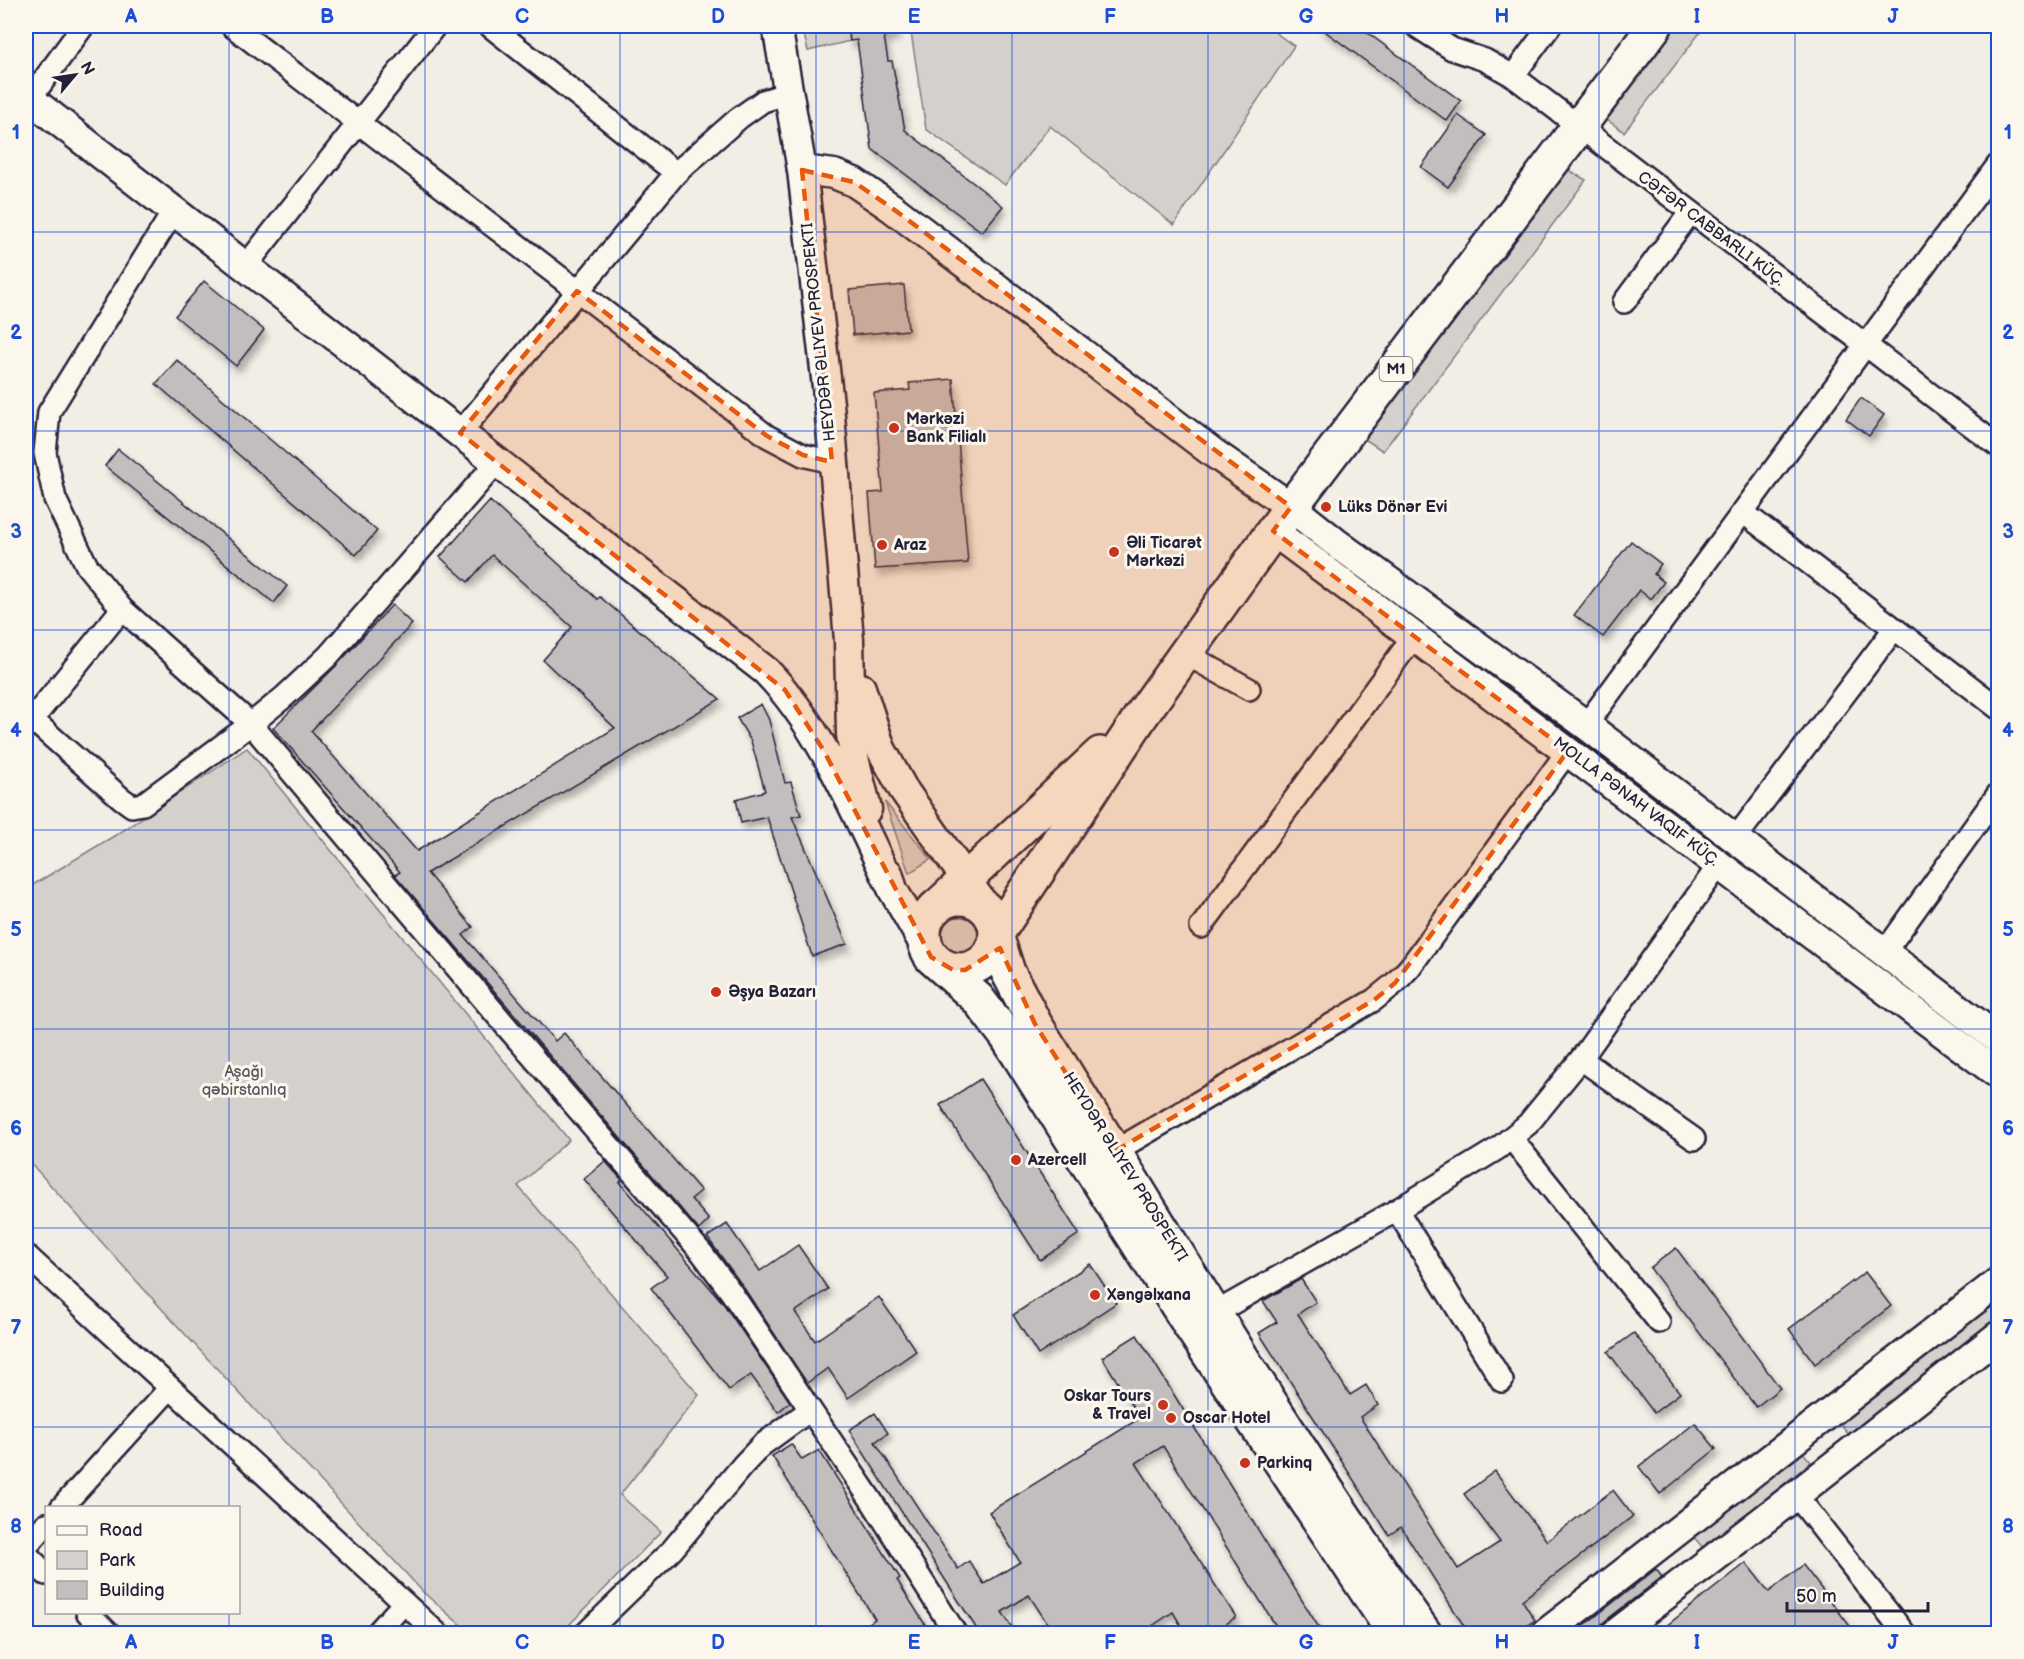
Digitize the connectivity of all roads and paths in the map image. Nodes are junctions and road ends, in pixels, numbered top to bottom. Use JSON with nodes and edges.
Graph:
{"nodes":[{"id":1,"x":83,"y":26,"type":"edge"},
{"id":2,"x":232,"y":26,"type":"edge"},
{"id":3,"x":435,"y":26,"type":"edge"},
{"id":4,"x":490,"y":26,"type":"edge"},
{"id":5,"x":777,"y":26,"type":"edge"},
{"id":6,"x":1416,"y":26,"type":"edge"},
{"id":7,"x":1550,"y":26,"type":"edge"},
{"id":8,"x":1655,"y":26,"type":"edge"},
{"id":9,"x":1513,"y":76,"type":"junction"},
{"id":10,"x":789,"y":93,"type":"junction"},
{"id":11,"x":28,"y":98,"type":"edge"},
{"id":12,"x":358,"y":123,"type":"junction"},
{"id":13,"x":1578,"y":126,"type":"junction"},
{"id":14,"x":802,"y":170,"type":"junction"},
{"id":15,"x":676,"y":173,"type":"junction"},
{"id":16,"x":1996,"y":173,"type":"edge"},
{"id":17,"x":173,"y":212,"type":"junction"},
{"id":18,"x":1690,"y":213,"type":"junction"},
{"id":19,"x":244,"y":267,"type":"junction"},
{"id":20,"x":577,"y":291,"type":"junction"},
{"id":21,"x":1624,"y":302,"type":"dead end"},
{"id":22,"x":1866,"y":346,"type":"junction"},
{"id":23,"x":460,"y":433,"type":"junction"},
{"id":24,"x":1998,"y":446,"type":"edge"},
{"id":25,"x":497,"y":462,"type":"junction"},
{"id":26,"x":832,"y":462,"type":"junction"},
{"id":27,"x":1744,"y":513,"type":"junction"},
{"id":28,"x":1282,"y":519,"type":"junction"},
{"id":29,"x":122,"y":609,"type":"junction"},
{"id":30,"x":1894,"y":629,"type":"junction"},
{"id":31,"x":1414,"y":636,"type":"junction"},
{"id":32,"x":849,"y":640,"type":"junction"},
{"id":33,"x":1186,"y":654,"type":"junction"},
{"id":34,"x":1249,"y":689,"type":"dead end"},
{"id":35,"x":1998,"y":708,"type":"edge"},
{"id":36,"x":1141,"y":716,"type":"junction"},
{"id":37,"x":28,"y":720,"type":"edge"},
{"id":38,"x":251,"y":724,"type":"junction"},
{"id":39,"x":1586,"y":725,"type":"junction"},
{"id":40,"x":1568,"y":752,"type":"junction"},
{"id":41,"x":1998,"y":794,"type":"edge"},
{"id":42,"x":1735,"y":839,"type":"junction"},
{"id":43,"x":1719,"y":865,"type":"junction"},
{"id":44,"x":966,"y":880,"type":"junction"},
{"id":45,"x":893,"y":890,"type":"junction"},
{"id":46,"x":942,"y":902,"type":"junction"},
{"id":47,"x":992,"y":923,"type":"junction"},
{"id":48,"x":1201,"y":927,"type":"dead end"},
{"id":49,"x":928,"y":952,"type":"junction"},
{"id":50,"x":1884,"y":953,"type":"junction"},
{"id":51,"x":1998,"y":1039,"type":"edge"},
{"id":52,"x":1581,"y":1059,"type":"junction"},
{"id":53,"x":1998,"y":1074,"type":"edge"},
{"id":54,"x":1694,"y":1138,"type":"dead end"},
{"id":55,"x":1512,"y":1139,"type":"junction"},
{"id":56,"x":1115,"y":1151,"type":"junction"},
{"id":57,"x":1397,"y":1210,"type":"junction"},
{"id":58,"x":26,"y":1255,"type":"edge"},
{"id":59,"x":1998,"y":1282,"type":"edge"},
{"id":60,"x":1215,"y":1313,"type":"junction"},
{"id":61,"x":1659,"y":1322,"type":"dead end"},
{"id":62,"x":1998,"y":1336,"type":"edge"},
{"id":63,"x":1502,"y":1381,"type":"dead end"},
{"id":64,"x":170,"y":1388,"type":"junction"},
{"id":65,"x":810,"y":1410,"type":"junction"},
{"id":66,"x":1796,"y":1495,"type":"junction"},
{"id":67,"x":63,"y":1506,"type":"edge"},
{"id":68,"x":45,"y":1525,"type":"edge"},
{"id":69,"x":1669,"y":1536,"type":"junction"},
{"id":70,"x":26,"y":1547,"type":"edge"},
{"id":71,"x":26,"y":1554,"type":"edge"},
{"id":72,"x":1697,"y":1571,"type":"junction"},
{"id":73,"x":45,"y":1573,"type":"edge"},
{"id":74,"x":404,"y":1603,"type":"junction"},
{"id":75,"x":89,"y":1614,"type":"edge"},
{"id":76,"x":109,"y":1634,"type":"edge"},
{"id":77,"x":376,"y":1634,"type":"edge"},
{"id":78,"x":438,"y":1634,"type":"edge"},
{"id":79,"x":585,"y":1634,"type":"edge"},
{"id":80,"x":956,"y":1634,"type":"edge"},
{"id":81,"x":1395,"y":1634,"type":"edge"},
{"id":82,"x":1425,"y":1634,"type":"edge"},
{"id":83,"x":1545,"y":1634,"type":"edge"},
{"id":84,"x":1615,"y":1634,"type":"edge"},
{"id":85,"x":1905,"y":1634,"type":"edge"}],
"edges":[{"from":1,"to":11,"type":"street"},
{"from":2,"to":12,"type":"street"},
{"from":3,"to":12,"type":"street"},
{"from":4,"to":15,"type":"street"},
{"from":5,"to":10,"type":"street","name":"HEYDƏR ƏLIYEV PROSPEKTI"},
{"from":6,"to":9,"type":"street"},
{"from":7,"to":9,"type":"street"},
{"from":8,"to":13,"type":"highway","number":"M1"},
{"from":9,"to":13,"type":"street"},
{"from":10,"to":14,"type":"street","name":"HEYDƏR ƏLIYEV PROSPEKTI"},
{"from":10,"to":15,"type":"street"},
{"from":11,"to":17,"type":"street"},
{"from":12,"to":19,"type":"street"},
{"from":12,"to":20,"type":"street"},
{"from":13,"to":18,"type":"street"},
{"from":13,"to":28,"type":"highway","number":"M1"},
{"from":14,"to":26,"type":"street","name":"HEYDƏR ƏLIYEV PROSPEKTI"},
{"from":14,"to":28,"type":"street"},
{"from":15,"to":20,"type":"street"},
{"from":16,"to":22,"type":"street"},
{"from":17,"to":19,"type":"street"},
{"from":17,"to":29,"type":"street"},
{"from":18,"to":21,"type":"street"},
{"from":18,"to":22,"type":"street"},
{"from":19,"to":23,"type":"street"},
{"from":20,"to":23,"type":"street"},
{"from":20,"to":26,"type":"street"},
{"from":22,"to":24,"type":"street"},
{"from":22,"to":27,"type":"street"},
{"from":23,"to":25,"type":"street"},
{"from":25,"to":38,"type":"street"},
{"from":25,"to":45,"type":"street"},
{"from":26,"to":32,"type":"street","name":"HEYDƏR ƏLIYEV PROSPEKTI"},
{"from":27,"to":30,"type":"street"},
{"from":27,"to":39,"type":"street"},
{"from":28,"to":31,"type":"street","name":"MOLLA PƏNAH VAQIF KÜÇ."},
{"from":28,"to":33,"type":"highway","number":"M1"},
{"from":28,"to":39,"type":"street","name":"MOLLA PƏNAH VAQIF KÜÇ."},
{"from":29,"to":37,"type":"street"},
{"from":29,"to":38,"type":"street"},
{"from":30,"to":35,"type":"street"},
{"from":30,"to":42,"type":"street"},
{"from":31,"to":40,"type":"street","name":"MOLLA PƏNAH VAQIF KÜÇ."},
{"from":31,"to":48,"type":"street"},
{"from":32,"to":44,"type":"street","name":"HEYDƏR ƏLIYEV PROSPEKTI"},
{"from":32,"to":45,"type":"street","name":"HEYDƏR ƏLIYEV PROSPEKTI"},
{"from":33,"to":34,"type":"street"},
{"from":33,"to":36,"type":"highway","number":"M1"},
{"from":36,"to":44,"type":"highway"},
{"from":36,"to":47,"type":"highway"},
{"from":37,"to":38,"type":"street"},
{"from":38,"to":65,"type":"street"},
{"from":39,"to":42,"type":"street","name":"MOLLA PƏNAH VAQIF KÜÇ."},
{"from":40,"to":43,"type":"street","name":"MOLLA PƏNAH VAQIF KÜÇ."},
{"from":40,"to":56,"type":"street"},
{"from":41,"to":50,"type":"street"},
{"from":42,"to":50,"type":"street","name":"MOLLA PƏNAH VAQIF KÜÇ."},
{"from":43,"to":52,"type":"street"},
{"from":43,"to":53,"type":"street","name":"MOLLA PƏNAH VAQIF KÜÇ."},
{"from":44,"to":46,"type":"highway"},
{"from":44,"to":47,"type":"street","name":"HEYDƏR ƏLIYEV PROSPEKTI"},
{"from":45,"to":49,"type":"street","name":"HEYDƏR ƏLIYEV PROSPEKTI"},
{"from":46,"to":47,"type":"highway"},
{"from":46,"to":49,"type":"highway"},
{"from":47,"to":49,"type":"highway"},
{"from":47,"to":56,"type":"highway","name":"HEYDƏR ƏLIYEV PROSPEKTI"},
{"from":49,"to":81,"type":"highway","name":"HEYDƏR ƏLIYEV PROSPEKTI"},
{"from":50,"to":51,"type":"street","name":"MOLLA PƏNAH VAQIF KÜÇ."},
{"from":52,"to":54,"type":"street"},
{"from":52,"to":55,"type":"street"},
{"from":55,"to":57,"type":"street"},
{"from":55,"to":61,"type":"street"},
{"from":56,"to":60,"type":"highway","name":"HEYDƏR ƏLIYEV PROSPEKTI"},
{"from":57,"to":60,"type":"street"},
{"from":57,"to":63,"type":"street"},
{"from":58,"to":64,"type":"street"},
{"from":59,"to":69,"type":"street"},
{"from":60,"to":82,"type":"highway","name":"HEYDƏR ƏLIYEV PROSPEKTI"},
{"from":62,"to":66,"type":"street"},
{"from":64,"to":67,"type":"street"},
{"from":64,"to":74,"type":"street"},
{"from":65,"to":79,"type":"street"},
{"from":65,"to":80,"type":"street"},
{"from":66,"to":72,"type":"street"},
{"from":66,"to":85,"type":"street"},
{"from":68,"to":70,"type":"street"},
{"from":69,"to":72,"type":"street"},
{"from":69,"to":83,"type":"street"},
{"from":71,"to":73,"type":"street"},
{"from":72,"to":84,"type":"street"},
{"from":74,"to":77,"type":"street"},
{"from":74,"to":78,"type":"street"},
{"from":75,"to":76,"type":"street"}]}
